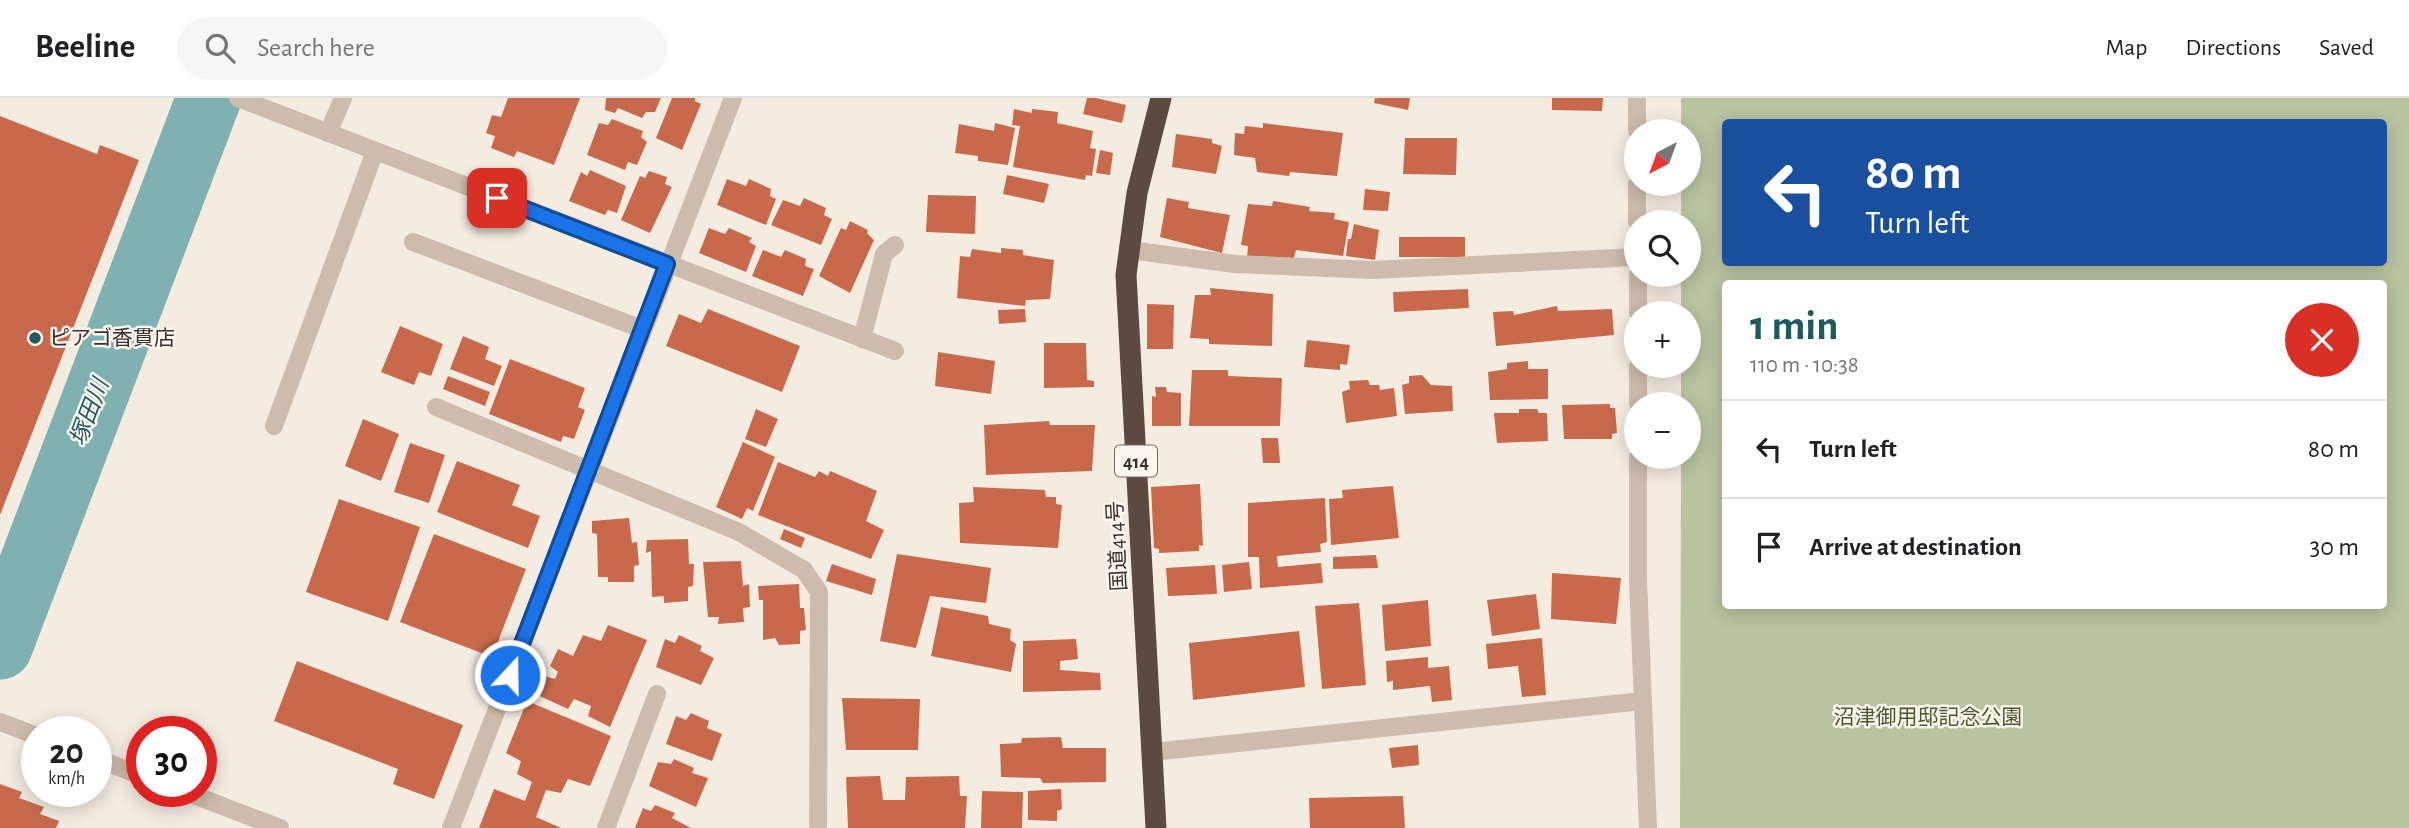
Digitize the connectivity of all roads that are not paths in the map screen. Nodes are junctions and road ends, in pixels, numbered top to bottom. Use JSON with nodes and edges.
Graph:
{"nodes":[{"id":1,"x":343,"y":98,"type":"edge"},
{"id":2,"x":733,"y":98,"type":"edge"},
{"id":3,"x":1161,"y":98,"type":"edge"},
{"id":4,"x":1637,"y":98,"type":"edge"},
{"id":5,"x":243,"y":100,"type":"edge"},
{"id":6,"x":1637,"y":119,"type":"edge"},
{"id":7,"x":328,"y":133,"type":"junction"},
{"id":8,"x":375,"y":151,"type":"junction"},
{"id":9,"x":412,"y":242,"type":"dead end"},
{"id":10,"x":895,"y":244,"type":"dead end"},
{"id":11,"x":1129,"y":250,"type":"junction"},
{"id":12,"x":1624,"y":258,"type":"edge"},
{"id":13,"x":667,"y":264,"type":"junction"},
{"id":14,"x":642,"y":329,"type":"junction"},
{"id":15,"x":862,"y":339,"type":"junction"},
{"id":16,"x":895,"y":351,"type":"dead end"},
{"id":17,"x":436,"y":407,"type":"dead end"},
{"id":18,"x":274,"y":426,"type":"dead end"},
{"id":19,"x":1638,"y":469,"type":"edge"},
{"id":20,"x":588,"y":471,"type":"junction"},
{"id":21,"x":657,"y":694,"type":"dead end"},
{"id":22,"x":1643,"y":701,"type":"junction"},
{"id":23,"x":1152,"y":752,"type":"junction"},
{"id":24,"x":217,"y":804,"type":"edge"},
{"id":25,"x":818,"y":826,"type":"dead end"},
{"id":26,"x":280,"y":828,"type":"edge"},
{"id":27,"x":451,"y":828,"type":"edge"},
{"id":28,"x":606,"y":828,"type":"edge"},
{"id":29,"x":1156,"y":828,"type":"edge"},
{"id":30,"x":1648,"y":828,"type":"edge"}],
"edges":[{"from":1,"to":7,"type":"street"},
{"from":2,"to":13,"type":"street"},
{"from":3,"to":11,"type":"highway","name":"国道414号","number":"414"},
{"from":4,"to":6,"type":"street"},
{"from":5,"to":7,"type":"street"},
{"from":7,"to":8,"type":"street"},
{"from":8,"to":13,"type":"street"},
{"from":8,"to":18,"type":"street"},
{"from":9,"to":14,"type":"street"},
{"from":10,"to":15,"type":"street"},
{"from":11,"to":12,"type":"street"},
{"from":11,"to":23,"type":"highway","name":"国道414号","number":"414"},
{"from":13,"to":14,"type":"street"},
{"from":13,"to":15,"type":"street"},
{"from":14,"to":20,"type":"street"},
{"from":15,"to":16,"type":"street"},
{"from":17,"to":20,"type":"street"},
{"from":19,"to":22,"type":"street"},
{"from":20,"to":25,"type":"street"},
{"from":20,"to":27,"type":"street"},
{"from":21,"to":28,"type":"street"},
{"from":22,"to":23,"type":"street"},
{"from":22,"to":30,"type":"street"},
{"from":23,"to":29,"type":"highway","name":"国道414号","number":"414"},
{"from":24,"to":26,"type":"street"}]}
